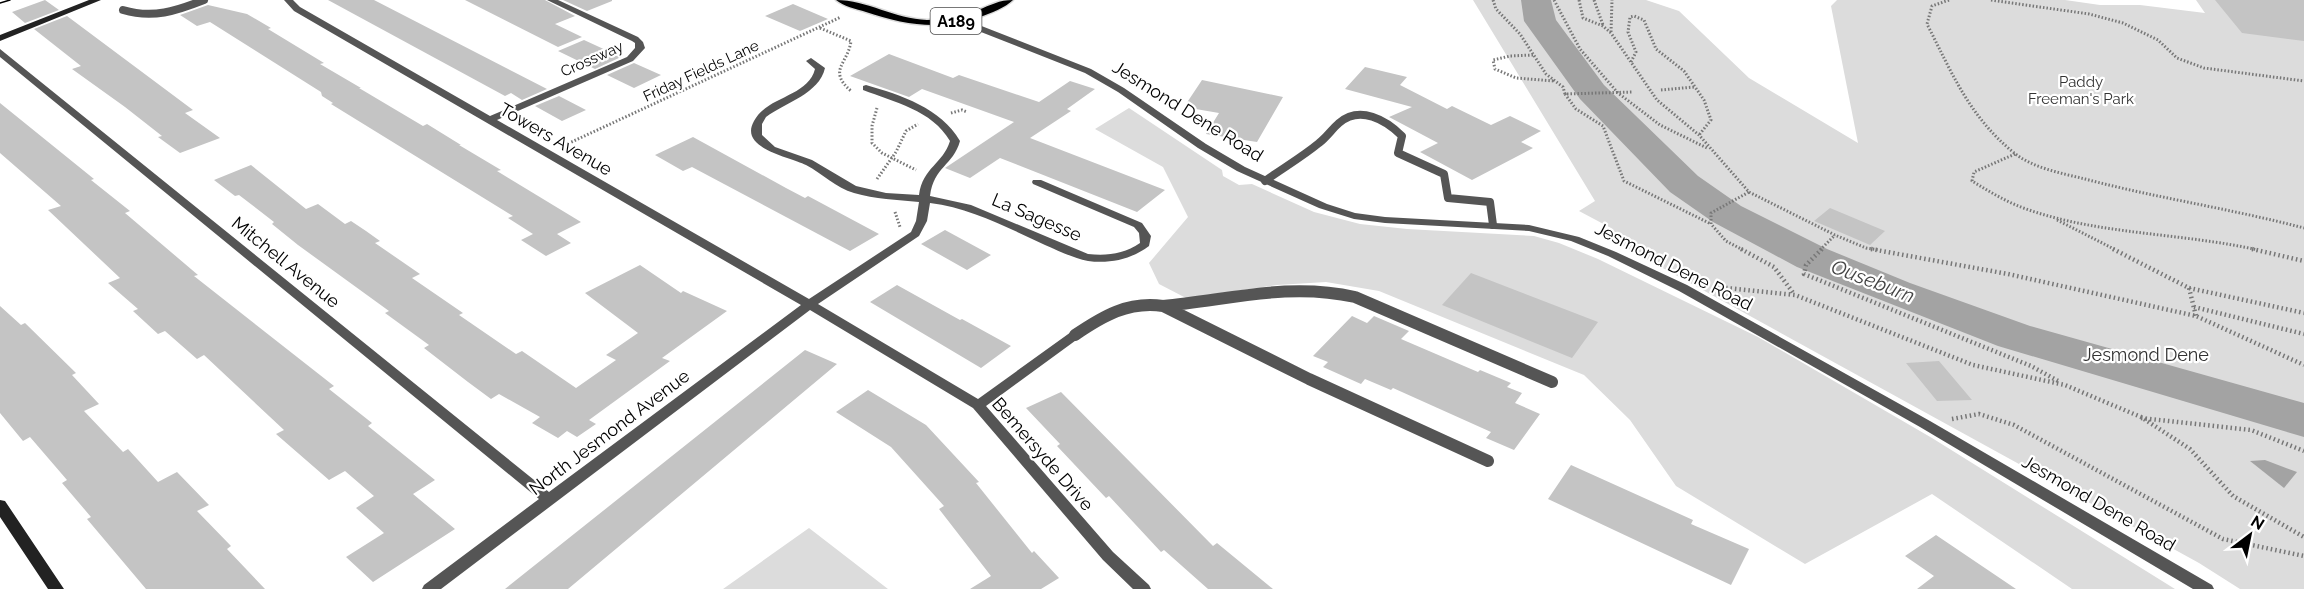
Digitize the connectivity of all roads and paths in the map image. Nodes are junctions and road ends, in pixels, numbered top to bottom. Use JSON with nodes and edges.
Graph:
{"nodes":[{"id":1,"x":97,"y":0,"type":"edge"},
{"id":2,"x":204,"y":0,"type":"edge"},
{"id":3,"x":288,"y":0,"type":"edge"},
{"id":4,"x":551,"y":0,"type":"edge"},
{"id":5,"x":841,"y":0,"type":"edge"},
{"id":6,"x":1008,"y":0,"type":"edge"},
{"id":7,"x":1493,"y":0,"type":"edge"},
{"id":8,"x":1554,"y":0,"type":"edge"},
{"id":9,"x":1579,"y":0,"type":"edge"},
{"id":10,"x":1593,"y":0,"type":"edge"},
{"id":11,"x":1612,"y":0,"type":"edge"},
{"id":12,"x":1931,"y":0,"type":"edge"},
{"id":13,"x":1949,"y":0,"type":"edge"},
{"id":14,"x":1991,"y":0,"type":"edge"},
{"id":15,"x":1932,"y":6,"type":"junction"},
{"id":16,"x":862,"y":8,"type":"junction"},
{"id":17,"x":123,"y":9,"type":"dead end"},
{"id":18,"x":961,"y":21,"type":"junction"},
{"id":19,"x":1603,"y":26,"type":"junction"},
{"id":20,"x":1611,"y":33,"type":"junction"},
{"id":21,"x":0,"y":38,"type":"edge"},
{"id":22,"x":0,"y":52,"type":"edge"},
{"id":23,"x":1533,"y":55,"type":"junction"},
{"id":24,"x":810,"y":61,"type":"dead end"},
{"id":25,"x":1630,"y":63,"type":"junction"},
{"id":26,"x":1555,"y":81,"type":"junction"},
{"id":27,"x":2304,"y":81,"type":"edge"},
{"id":28,"x":1694,"y":87,"type":"junction"},
{"id":29,"x":866,"y":88,"type":"dead end"},
{"id":30,"x":1661,"y":90,"type":"dead end"},
{"id":31,"x":1633,"y":92,"type":"dead end"},
{"id":32,"x":1618,"y":93,"type":"junction"},
{"id":33,"x":1565,"y":94,"type":"junction"},
{"id":34,"x":879,"y":102,"type":"dead end"},
{"id":35,"x":967,"y":112,"type":"dead end"},
{"id":36,"x":935,"y":118,"type":"junction"},
{"id":37,"x":490,"y":120,"type":"junction"},
{"id":38,"x":1699,"y":135,"type":"junction"},
{"id":39,"x":1709,"y":149,"type":"junction"},
{"id":40,"x":548,"y":153,"type":"junction"},
{"id":41,"x":2015,"y":154,"type":"junction"},
{"id":42,"x":892,"y":158,"type":"junction"},
{"id":43,"x":929,"y":177,"type":"junction"},
{"id":44,"x":1265,"y":181,"type":"junction"},
{"id":45,"x":1036,"y":182,"type":"dead end"},
{"id":46,"x":879,"y":183,"type":"dead end"},
{"id":47,"x":1749,"y":192,"type":"junction"},
{"id":48,"x":926,"y":200,"type":"junction"},
{"id":49,"x":2052,"y":218,"type":"junction"},
{"id":50,"x":1711,"y":224,"type":"junction"},
{"id":51,"x":1493,"y":225,"type":"junction"},
{"id":52,"x":2304,"y":228,"type":"edge"},
{"id":53,"x":1835,"y":235,"type":"junction"},
{"id":54,"x":2304,"y":261,"type":"edge"},
{"id":55,"x":1683,"y":288,"type":"junction"},
{"id":56,"x":2189,"y":288,"type":"junction"},
{"id":57,"x":1794,"y":295,"type":"junction"},
{"id":58,"x":809,"y":304,"type":"junction"},
{"id":59,"x":1163,"y":306,"type":"junction"},
{"id":60,"x":2194,"y":307,"type":"junction"},
{"id":61,"x":2304,"y":313,"type":"edge"},
{"id":62,"x":2196,"y":316,"type":"junction"},
{"id":63,"x":2304,"y":334,"type":"edge"},
{"id":64,"x":1075,"y":335,"type":"joint"},
{"id":65,"x":2304,"y":365,"type":"edge"},
{"id":66,"x":1552,"y":382,"type":"dead end"},
{"id":67,"x":2065,"y":385,"type":"junction"},
{"id":68,"x":978,"y":405,"type":"junction"},
{"id":69,"x":2141,"y":417,"type":"junction"},
{"id":70,"x":1925,"y":424,"type":"junction"},
{"id":71,"x":2304,"y":451,"type":"edge"},
{"id":72,"x":1488,"y":461,"type":"dead end"},
{"id":73,"x":549,"y":500,"type":"junction"},
{"id":74,"x":0,"y":505,"type":"edge"},
{"id":75,"x":2304,"y":537,"type":"edge"},
{"id":76,"x":2304,"y":556,"type":"edge"},
{"id":77,"x":56,"y":589,"type":"edge"},
{"id":78,"x":430,"y":589,"type":"edge"},
{"id":79,"x":1143,"y":589,"type":"edge"},
{"id":80,"x":2206,"y":589,"type":"edge"}],
"edges":[{"from":1,"to":21,"type":"main road"},
{"from":2,"to":17,"type":"lane"},
{"from":3,"to":37,"type":"street","name":"Towers Avenue"},
{"from":4,"to":37,"type":"street","name":"Crossway"},
{"from":5,"to":16,"type":"main road","number":"A189"},
{"from":6,"to":18,"type":"main road","number":"A189"},
{"from":7,"to":23,"type":"path"},
{"from":8,"to":32,"type":"path"},
{"from":9,"to":19,"type":"path"},
{"from":10,"to":19,"type":"path"},
{"from":11,"to":20,"type":"path"},
{"from":12,"to":15,"type":"path"},
{"from":13,"to":15,"type":"path"},
{"from":14,"to":27,"type":"path"},
{"from":15,"to":41,"type":"path"},
{"from":16,"to":18,"type":"main road","number":"A189"},
{"from":16,"to":40,"type":"path","name":"Friday Fields Lane"},
{"from":18,"to":44,"type":"street","name":"Jesmond Dene Road"},
{"from":19,"to":20,"type":"path"},
{"from":20,"to":25,"type":"path"},
{"from":22,"to":73,"type":"street","name":"Mitchell Avenue"},
{"from":23,"to":26,"type":"path"},
{"from":23,"to":26,"type":"path"},
{"from":24,"to":48,"type":"street","name":"La Sagesse"},
{"from":25,"to":28,"type":"path"},
{"from":25,"to":38,"type":"path"},
{"from":26,"to":33,"type":"path"},
{"from":28,"to":30,"type":"path"},
{"from":28,"to":38,"type":"path"},
{"from":29,"to":36,"type":"street"},
{"from":31,"to":32,"type":"path"},
{"from":32,"to":33,"type":"path"},
{"from":32,"to":39,"type":"path"},
{"from":33,"to":50,"type":"path"},
{"from":34,"to":42,"type":"path"},
{"from":35,"to":36,"type":"path"},
{"from":36,"to":42,"type":"path"},
{"from":36,"to":43,"type":"street"},
{"from":37,"to":40,"type":"street","name":"Towers Avenue"},
{"from":38,"to":39,"type":"path"},
{"from":39,"to":47,"type":"path"},
{"from":40,"to":58,"type":"street","name":"Towers Avenue"},
{"from":41,"to":49,"type":"path"},
{"from":41,"to":52,"type":"path"},
{"from":42,"to":43,"type":"path"},
{"from":42,"to":46,"type":"path"},
{"from":43,"to":48,"type":"street"},
{"from":44,"to":51,"type":"street","name":"Jesmond Dene Road"},
{"from":44,"to":51,"type":"lane"},
{"from":45,"to":48,"type":"street","name":"La Sagesse"},
{"from":47,"to":50,"type":"path"},
{"from":47,"to":53,"type":"path"},
{"from":48,"to":58,"type":"street"},
{"from":49,"to":54,"type":"path"},
{"from":49,"to":56,"type":"path"},
{"from":50,"to":57,"type":"path"},
{"from":51,"to":55,"type":"street","name":"Jesmond Dene Road"},
{"from":53,"to":62,"type":"path"},
{"from":53,"to":67,"type":"path"},
{"from":55,"to":57,"type":"path"},
{"from":55,"to":70,"type":"street","name":"Jesmond Dene Road"},
{"from":56,"to":60,"type":"path"},
{"from":56,"to":61,"type":"path"},
{"from":57,"to":67,"type":"path"},
{"from":58,"to":68,"type":"street","name":"Bemersyde Drive"},
{"from":58,"to":73,"type":"street","name":"North Jesmond Avenue"},
{"from":59,"to":64,"type":"lane"},
{"from":59,"to":66,"type":"lane"},
{"from":59,"to":72,"type":"lane"},
{"from":60,"to":62,"type":"path"},
{"from":60,"to":63,"type":"path"},
{"from":62,"to":65,"type":"path"},
{"from":64,"to":68,"type":"street"},
{"from":67,"to":69,"type":"path"},
{"from":68,"to":79,"type":"street","name":"Bemersyde Drive"},
{"from":69,"to":71,"type":"path"},
{"from":69,"to":75,"type":"path"},
{"from":70,"to":76,"type":"path"},
{"from":70,"to":80,"type":"street","name":"Jesmond Dene Road"},
{"from":73,"to":78,"type":"street","name":"North Jesmond Avenue"},
{"from":74,"to":77,"type":"main road"}]}
